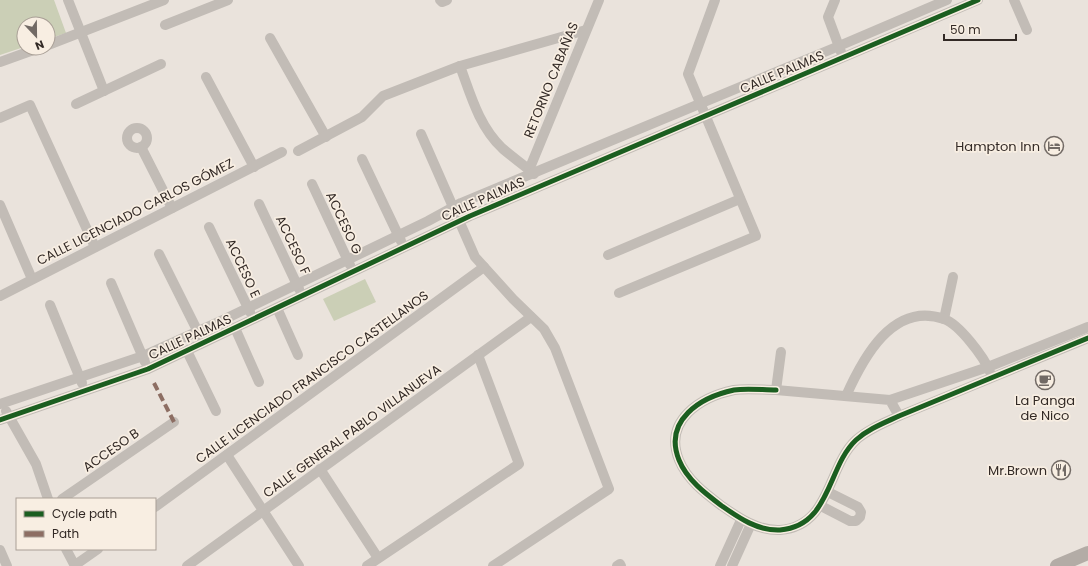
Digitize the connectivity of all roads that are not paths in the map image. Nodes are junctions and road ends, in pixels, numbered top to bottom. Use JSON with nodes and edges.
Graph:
{"nodes":[{"id":1,"x":68,"y":0,"type":"edge"},
{"id":2,"x":164,"y":0,"type":"edge"},
{"id":3,"x":228,"y":0,"type":"edge"},
{"id":4,"x":440,"y":0,"type":"edge"},
{"id":5,"x":447,"y":0,"type":"edge"},
{"id":6,"x":598,"y":0,"type":"edge"},
{"id":7,"x":715,"y":0,"type":"edge"},
{"id":8,"x":835,"y":0,"type":"edge"},
{"id":9,"x":946,"y":0,"type":"edge"},
{"id":10,"x":978,"y":0,"type":"edge"},
{"id":11,"x":1014,"y":0,"type":"edge"},
{"id":12,"x":165,"y":24,"type":"dead end"},
{"id":13,"x":586,"y":30,"type":"junction"},
{"id":14,"x":1027,"y":30,"type":"dead end"},
{"id":15,"x":81,"y":33,"type":"junction"},
{"id":16,"x":270,"y":38,"type":"dead end"},
{"id":17,"x":56,"y":42,"type":"edge"},
{"id":18,"x":839,"y":46,"type":"junction"},
{"id":19,"x":17,"y":56,"type":"edge"},
{"id":20,"x":843,"y":57,"type":"junction"},
{"id":21,"x":0,"y":62,"type":"edge"},
{"id":22,"x":161,"y":64,"type":"dead end"},
{"id":23,"x":460,"y":66,"type":"junction"},
{"id":24,"x":206,"y":77,"type":"dead end"},
{"id":25,"x":104,"y":91,"type":"junction"},
{"id":26,"x":76,"y":104,"type":"dead end"},
{"id":27,"x":700,"y":104,"type":"junction"},
{"id":28,"x":706,"y":116,"type":"junction"},
{"id":29,"x":0,"y":118,"type":"edge"},
{"id":30,"x":421,"y":134,"type":"dead end"},
{"id":31,"x":326,"y":137,"type":"junction"},
{"id":32,"x":141,"y":147,"type":"dead end"},
{"id":33,"x":298,"y":151,"type":"dead end"},
{"id":34,"x":282,"y":152,"type":"dead end"},
{"id":35,"x":362,"y":159,"type":"dead end"},
{"id":36,"x":254,"y":167,"type":"junction"},
{"id":37,"x":531,"y":171,"type":"junction"},
{"id":38,"x":312,"y":184,"type":"dead end"},
{"id":39,"x":544,"y":184,"type":"junction"},
{"id":40,"x":740,"y":199,"type":"junction"},
{"id":41,"x":259,"y":204,"type":"dead end"},
{"id":42,"x":0,"y":205,"type":"edge"},
{"id":43,"x":172,"y":208,"type":"junction"},
{"id":44,"x":452,"y":208,"type":"junction"},
{"id":45,"x":458,"y":222,"type":"junction"},
{"id":46,"x":209,"y":227,"type":"dead end"},
{"id":47,"x":398,"y":235,"type":"junction"},
{"id":48,"x":95,"y":247,"type":"junction"},
{"id":49,"x":404,"y":248,"type":"junction"},
{"id":50,"x":159,"y":254,"type":"dead end"},
{"id":51,"x":608,"y":255,"type":"dead end"},
{"id":52,"x":347,"y":259,"type":"junction"},
{"id":53,"x":484,"y":267,"type":"junction"},
{"id":54,"x":353,"y":272,"type":"junction"},
{"id":55,"x":953,"y":278,"type":"dead end"},
{"id":56,"x":32,"y":279,"type":"junction"},
{"id":57,"x":111,"y":283,"type":"dead end"},
{"id":58,"x":297,"y":284,"type":"junction"},
{"id":59,"x":619,"y":293,"type":"dead end"},
{"id":60,"x":0,"y":296,"type":"edge"},
{"id":61,"x":302,"y":296,"type":"junction"},
{"id":62,"x":50,"y":305,"type":"dead end"},
{"id":63,"x":247,"y":308,"type":"junction"},
{"id":64,"x":277,"y":308,"type":"junction"},
{"id":65,"x":531,"y":317,"type":"junction"},
{"id":66,"x":944,"y":318,"type":"junction"},
{"id":67,"x":253,"y":320,"type":"junction"},
{"id":68,"x":1088,"y":327,"type":"edge"},
{"id":69,"x":235,"y":328,"type":"junction"},
{"id":70,"x":198,"y":332,"type":"junction"},
{"id":71,"x":1088,"y":338,"type":"edge"},
{"id":72,"x":203,"y":343,"type":"junction"},
{"id":73,"x":187,"y":351,"type":"junction"},
{"id":74,"x":781,"y":352,"type":"dead end"},
{"id":75,"x":298,"y":355,"type":"dead end"},
{"id":76,"x":478,"y":355,"type":"junction"},
{"id":77,"x":143,"y":356,"type":"junction"},
{"id":78,"x":988,"y":367,"type":"junction"},
{"id":79,"x":148,"y":369,"type":"junction"},
{"id":80,"x":80,"y":378,"type":"junction"},
{"id":81,"x":992,"y":378,"type":"junction"},
{"id":82,"x":259,"y":382,"type":"dead end"},
{"id":83,"x":776,"y":390,"type":"junction"},
{"id":84,"x":85,"y":391,"type":"junction"},
{"id":85,"x":846,"y":396,"type":"junction"},
{"id":86,"x":890,"y":400,"type":"junction"},
{"id":87,"x":1,"y":401,"type":"edge"},
{"id":88,"x":216,"y":411,"type":"dead end"},
{"id":89,"x":898,"y":416,"type":"junction"},
{"id":90,"x":5,"y":419,"type":"edge"},
{"id":91,"x":174,"y":422,"type":"dead end"},
{"id":92,"x":227,"y":455,"type":"junction"},
{"id":93,"x":320,"y":469,"type":"junction"},
{"id":94,"x":828,"y":492,"type":"junction"},
{"id":95,"x":48,"y":498,"type":"edge"},
{"id":96,"x":63,"y":498,"type":"edge"},
{"id":97,"x":156,"y":506,"type":"edge"},
{"id":98,"x":820,"y":506,"type":"junction"},
{"id":99,"x":263,"y":511,"type":"junction"},
{"id":100,"x":741,"y":520,"type":"junction"},
{"id":101,"x":751,"y":524,"type":"junction"},
{"id":102,"x":0,"y":550,"type":"edge"},
{"id":103,"x":67,"y":550,"type":"edge"},
{"id":104,"x":97,"y":550,"type":"edge"},
{"id":105,"x":727,"y":551,"type":"junction"},
{"id":106,"x":1088,"y":553,"type":"edge"},
{"id":107,"x":737,"y":554,"type":"junction"},
{"id":108,"x":378,"y":558,"type":"junction"},
{"id":109,"x":7,"y":566,"type":"edge"},
{"id":110,"x":75,"y":566,"type":"edge"},
{"id":111,"x":187,"y":566,"type":"edge"},
{"id":112,"x":299,"y":566,"type":"edge"},
{"id":113,"x":366,"y":566,"type":"edge"},
{"id":114,"x":493,"y":566,"type":"edge"},
{"id":115,"x":720,"y":566,"type":"edge"},
{"id":116,"x":732,"y":566,"type":"edge"},
{"id":117,"x":1057,"y":566,"type":"edge"}],
"edges":[{"from":1,"to":15,"type":"street"},
{"from":2,"to":15,"type":"street"},
{"from":3,"to":12,"type":"street"},
{"from":4,"to":5,"type":"street"},
{"from":6,"to":13,"type":"street","name":"RETORNO CABAÑAS"},
{"from":7,"to":27,"type":"street"},
{"from":8,"to":18,"type":"street"},
{"from":9,"to":18,"type":"street","name":"CALLE PALMAS"},
{"from":10,"to":20,"type":"street","name":"CALLE PALMAS"},
{"from":11,"to":14,"type":"street"},
{"from":13,"to":23,"type":"street"},
{"from":13,"to":37,"type":"street","name":"RETORNO CABAÑAS"},
{"from":15,"to":17,"type":"street"},
{"from":15,"to":25,"type":"street"},
{"from":16,"to":31,"type":"street"},
{"from":18,"to":20,"type":"street"},
{"from":18,"to":27,"type":"street","name":"CALLE PALMAS"},
{"from":19,"to":21,"type":"street"},
{"from":20,"to":28,"type":"street","name":"CALLE PALMAS"},
{"from":22,"to":25,"type":"street"},
{"from":23,"to":31,"type":"street"},
{"from":23,"to":37,"type":"street"},
{"from":24,"to":36,"type":"street"},
{"from":25,"to":26,"type":"street"},
{"from":27,"to":28,"type":"street"},
{"from":27,"to":37,"type":"street","name":"CALLE PALMAS"},
{"from":28,"to":39,"type":"street","name":"CALLE PALMAS"},
{"from":28,"to":40,"type":"street"},
{"from":29,"to":48,"type":"street"},
{"from":30,"to":44,"type":"street"},
{"from":31,"to":33,"type":"street"},
{"from":32,"to":43,"type":"street"},
{"from":34,"to":36,"type":"street","name":"CALLE LICENCIADO CARLOS GÓMEZ"},
{"from":35,"to":47,"type":"street"},
{"from":36,"to":43,"type":"street","name":"CALLE LICENCIADO CARLOS GÓMEZ"},
{"from":37,"to":39,"type":"street"},
{"from":37,"to":44,"type":"street","name":"CALLE PALMAS"},
{"from":38,"to":52,"type":"street","name":"ACCESO G"},
{"from":39,"to":45,"type":"street","name":"CALLE PALMAS"},
{"from":40,"to":51,"type":"street"},
{"from":40,"to":59,"type":"street"},
{"from":41,"to":58,"type":"street","name":"ACCESO F"},
{"from":42,"to":56,"type":"street"},
{"from":43,"to":48,"type":"street","name":"CALLE LICENCIADO CARLOS GÓMEZ"},
{"from":44,"to":45,"type":"street"},
{"from":44,"to":47,"type":"street","name":"CALLE PALMAS"},
{"from":45,"to":49,"type":"street","name":"CALLE PALMAS"},
{"from":45,"to":53,"type":"street"},
{"from":46,"to":63,"type":"street","name":"ACCESO E"},
{"from":47,"to":49,"type":"street"},
{"from":47,"to":52,"type":"street","name":"CALLE PALMAS"},
{"from":48,"to":56,"type":"street","name":"CALLE LICENCIADO CARLOS GÓMEZ"},
{"from":49,"to":54,"type":"street","name":"CALLE PALMAS"},
{"from":50,"to":70,"type":"street"},
{"from":52,"to":54,"type":"street","name":"ACCESO G"},
{"from":52,"to":58,"type":"street","name":"CALLE PALMAS"},
{"from":53,"to":65,"type":"street"},
{"from":53,"to":92,"type":"street","name":"CALLE LICENCIADO FRANCISCO CASTELLANOS"},
{"from":54,"to":61,"type":"street","name":"CALLE PALMAS"},
{"from":55,"to":66,"type":"street"},
{"from":56,"to":60,"type":"street","name":"CALLE LICENCIADO CARLOS GÓMEZ"},
{"from":57,"to":77,"type":"street"},
{"from":58,"to":61,"type":"street","name":"ACCESO F"},
{"from":58,"to":63,"type":"street","name":"CALLE PALMAS"},
{"from":61,"to":64,"type":"street","name":"CALLE PALMAS"},
{"from":62,"to":80,"type":"street"},
{"from":63,"to":67,"type":"street","name":"ACCESO E"},
{"from":63,"to":70,"type":"street","name":"CALLE PALMAS"},
{"from":64,"to":67,"type":"street","name":"CALLE PALMAS"},
{"from":64,"to":75,"type":"street"},
{"from":65,"to":76,"type":"street","name":"CALLE GENERAL PABLO VILLANUEVA"},
{"from":65,"to":114,"type":"street"},
{"from":66,"to":78,"type":"street"},
{"from":66,"to":85,"type":"street"},
{"from":67,"to":69,"type":"street","name":"CALLE PALMAS"},
{"from":68,"to":78,"type":"street"},
{"from":69,"to":72,"type":"street","name":"CALLE PALMAS"},
{"from":69,"to":82,"type":"street"},
{"from":70,"to":72,"type":"street"},
{"from":70,"to":77,"type":"street","name":"CALLE PALMAS"},
{"from":71,"to":81,"type":"street"},
{"from":72,"to":73,"type":"street","name":"CALLE PALMAS"},
{"from":73,"to":79,"type":"street","name":"CALLE PALMAS"},
{"from":73,"to":88,"type":"street"},
{"from":74,"to":83,"type":"street"},
{"from":76,"to":93,"type":"street","name":"CALLE GENERAL PABLO VILLANUEVA"},
{"from":76,"to":108,"type":"street"},
{"from":77,"to":79,"type":"street"},
{"from":77,"to":80,"type":"street","name":"CALLE PALMAS"},
{"from":78,"to":81,"type":"street"},
{"from":78,"to":86,"type":"street"},
{"from":79,"to":84,"type":"street","name":"CALLE PALMAS"},
{"from":80,"to":84,"type":"street"},
{"from":80,"to":87,"type":"street","name":"CALLE PALMAS"},
{"from":81,"to":89,"type":"street"},
{"from":83,"to":85,"type":"street"},
{"from":83,"to":100,"type":"street"},
{"from":84,"to":90,"type":"street","name":"CALLE PALMAS"},
{"from":85,"to":86,"type":"street"},
{"from":86,"to":89,"type":"street"},
{"from":87,"to":90,"type":"street"},
{"from":89,"to":94,"type":"street"},
{"from":90,"to":95,"type":"street"},
{"from":91,"to":96,"type":"street","name":"ACCESO B"},
{"from":92,"to":97,"type":"street","name":"CALLE LICENCIADO FRANCISCO CASTELLANOS"},
{"from":92,"to":99,"type":"street"},
{"from":93,"to":99,"type":"street","name":"CALLE GENERAL PABLO VILLANUEVA"},
{"from":93,"to":108,"type":"street"},
{"from":94,"to":98,"type":"street"},
{"from":94,"to":98,"type":"street"},
{"from":98,"to":101,"type":"street"},
{"from":99,"to":111,"type":"street","name":"CALLE GENERAL PABLO VILLANUEVA"},
{"from":99,"to":112,"type":"street"},
{"from":100,"to":101,"type":"street"},
{"from":100,"to":105,"type":"street"},
{"from":101,"to":107,"type":"street"},
{"from":102,"to":109,"type":"street"},
{"from":103,"to":110,"type":"street"},
{"from":104,"to":110,"type":"street"},
{"from":105,"to":107,"type":"street"},
{"from":105,"to":115,"type":"street"},
{"from":106,"to":117,"type":"street"},
{"from":107,"to":116,"type":"street"},
{"from":108,"to":113,"type":"street"}]}
